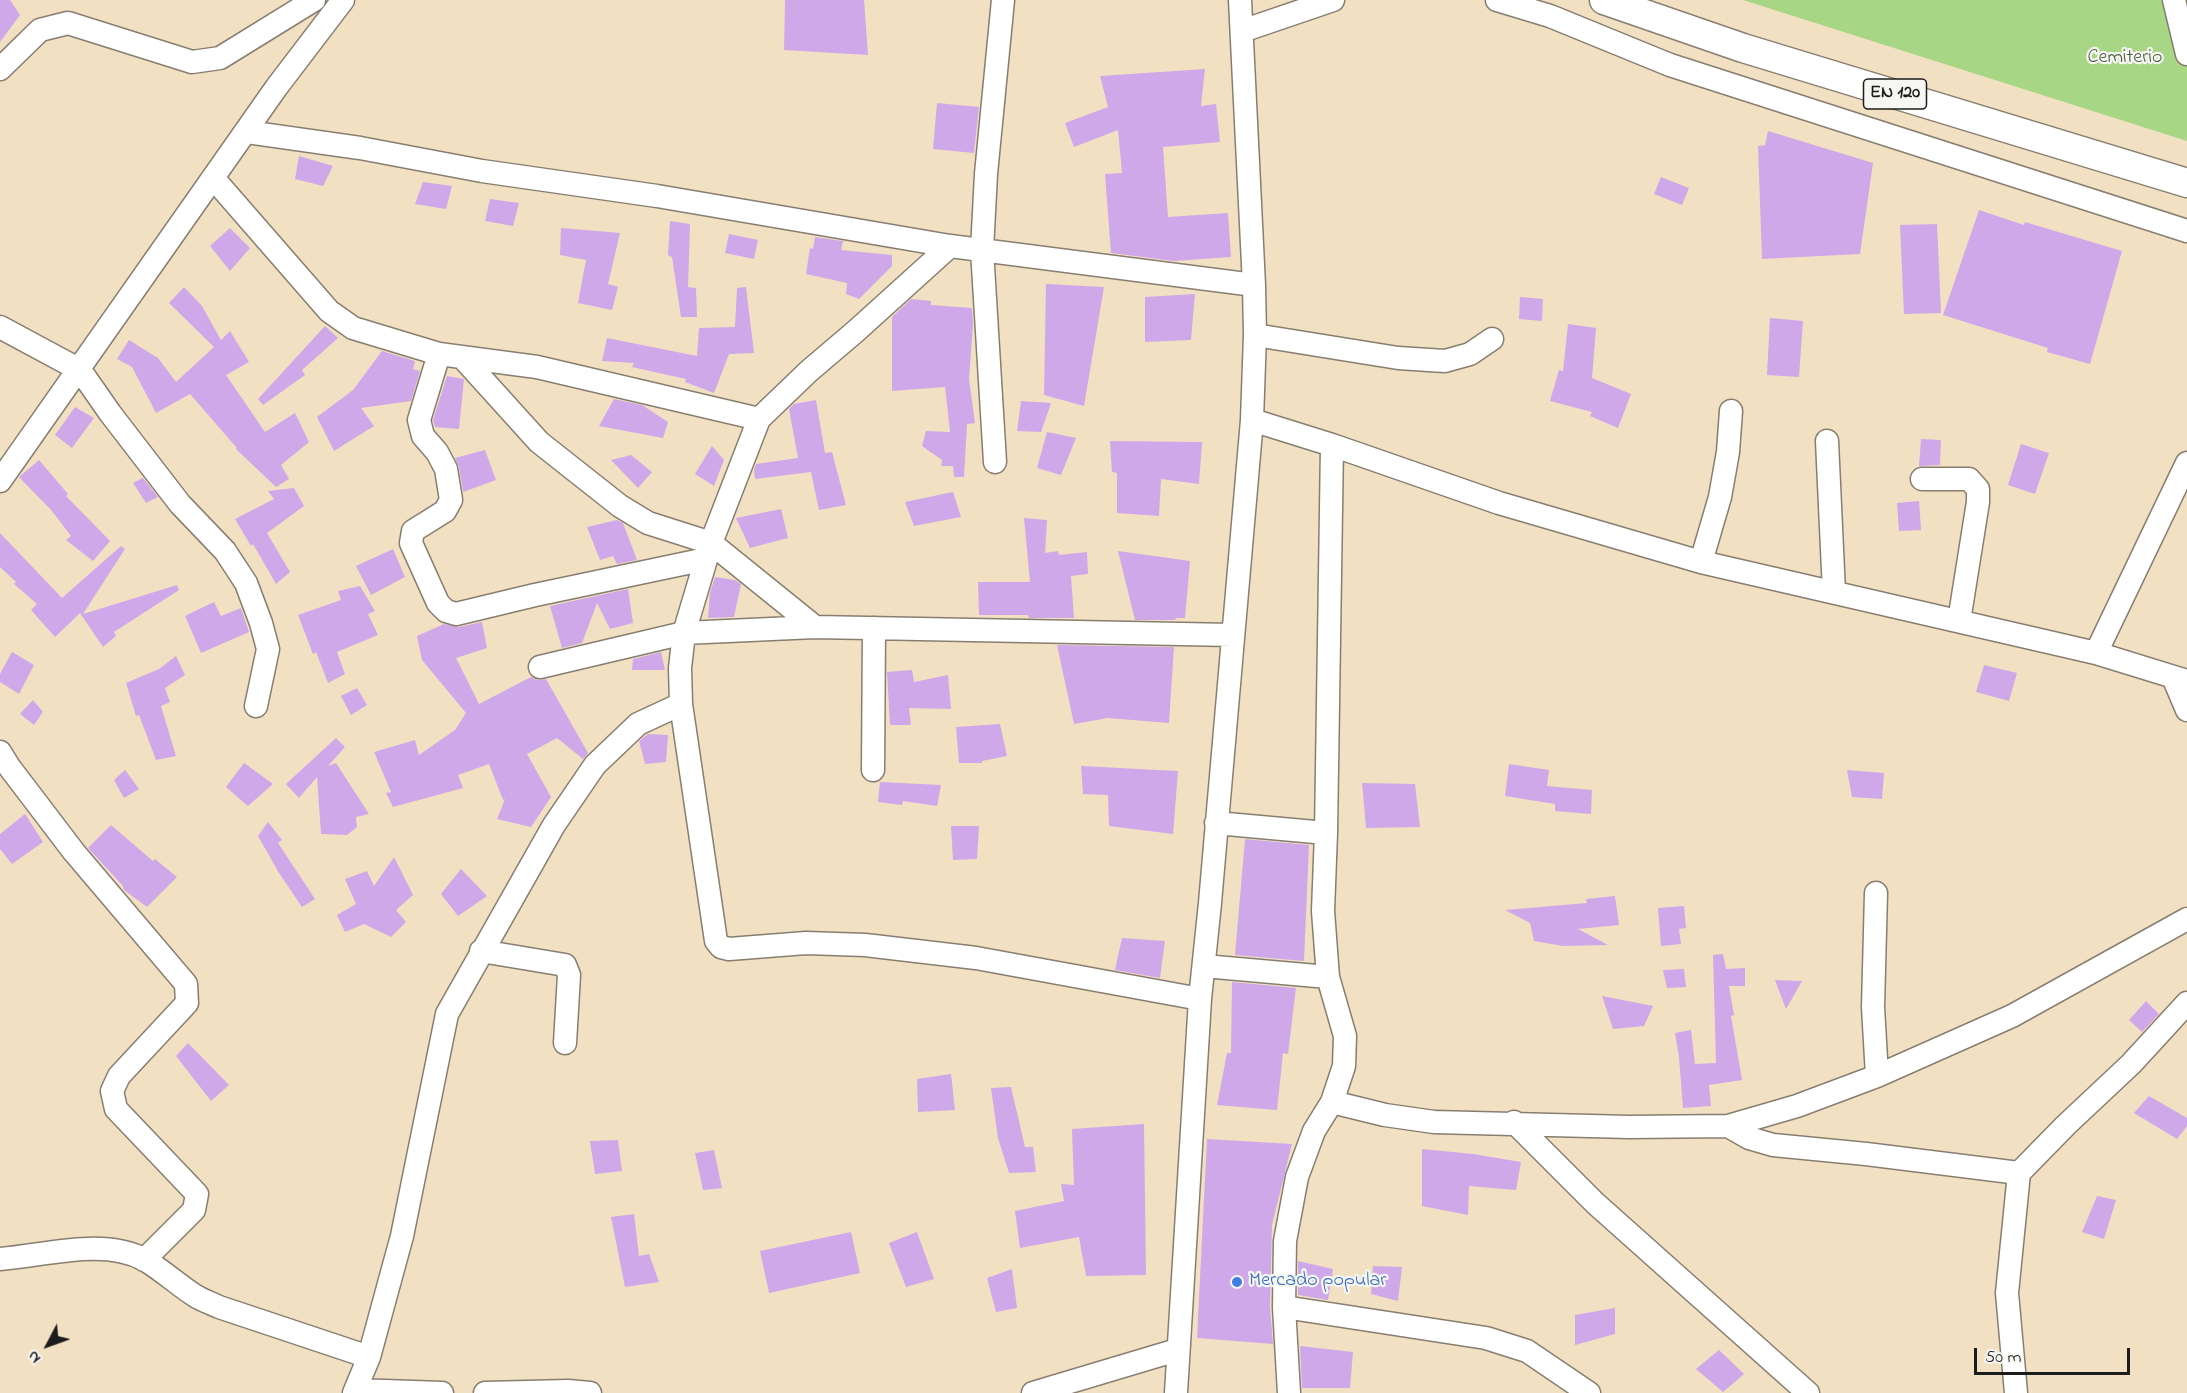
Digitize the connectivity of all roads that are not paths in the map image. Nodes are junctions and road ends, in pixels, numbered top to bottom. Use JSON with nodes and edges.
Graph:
{"nodes":[{"id":1,"x":314,"y":0,"type":"edge"},
{"id":2,"x":343,"y":0,"type":"edge"},
{"id":3,"x":1003,"y":0,"type":"edge"},
{"id":4,"x":1240,"y":0,"type":"edge"},
{"id":5,"x":1333,"y":0,"type":"edge"},
{"id":6,"x":1497,"y":0,"type":"edge"},
{"id":7,"x":1604,"y":0,"type":"edge"},
{"id":8,"x":2179,"y":5,"type":"edge"},
{"id":9,"x":1242,"y":31,"type":"junction"},
{"id":10,"x":2187,"y":54,"type":"edge"},
{"id":11,"x":0,"y":69,"type":"edge"},
{"id":12,"x":248,"y":132,"type":"junction"},
{"id":13,"x":214,"y":179,"type":"junction"},
{"id":14,"x":2187,"y":183,"type":"edge"},
{"id":15,"x":2187,"y":231,"type":"edge"},
{"id":16,"x":950,"y":246,"type":"junction"},
{"id":17,"x":982,"y":250,"type":"junction"},
{"id":18,"x":1254,"y":285,"type":"junction"},
{"id":19,"x":0,"y":327,"type":"edge"},
{"id":20,"x":1255,"y":335,"type":"junction"},
{"id":21,"x":1492,"y":339,"type":"dead end"},
{"id":22,"x":439,"y":354,"type":"junction"},
{"id":23,"x":463,"y":358,"type":"junction"},
{"id":24,"x":80,"y":370,"type":"junction"},
{"id":25,"x":1731,"y":411,"type":"dead end"},
{"id":26,"x":759,"y":419,"type":"junction"},
{"id":27,"x":1252,"y":420,"type":"junction"},
{"id":28,"x":1827,"y":441,"type":"dead end"},
{"id":29,"x":1332,"y":445,"type":"junction"},
{"id":30,"x":995,"y":462,"type":"dead end"},
{"id":31,"x":2187,"y":463,"type":"edge"},
{"id":32,"x":1922,"y":479,"type":"dead end"},
{"id":33,"x":0,"y":481,"type":"edge"},
{"id":34,"x":709,"y":551,"type":"junction"},
{"id":35,"x":1701,"y":561,"type":"junction"},
{"id":36,"x":1834,"y":592,"type":"junction"},
{"id":37,"x":1959,"y":621,"type":"junction"},
{"id":38,"x":815,"y":627,"type":"junction"},
{"id":39,"x":874,"y":628,"type":"junction"},
{"id":40,"x":684,"y":633,"type":"junction"},
{"id":41,"x":1233,"y":635,"type":"junction"},
{"id":42,"x":2096,"y":653,"type":"junction"},
{"id":43,"x":540,"y":667,"type":"dead end"},
{"id":44,"x":2180,"y":679,"type":"edge"},
{"id":45,"x":681,"y":704,"type":"junction"},
{"id":46,"x":256,"y":706,"type":"dead end"},
{"id":47,"x":2187,"y":710,"type":"edge"},
{"id":48,"x":0,"y":752,"type":"edge"},
{"id":49,"x":873,"y":770,"type":"dead end"},
{"id":50,"x":1216,"y":823,"type":"junction"},
{"id":51,"x":1326,"y":833,"type":"junction"},
{"id":52,"x":1876,"y":893,"type":"dead end"},
{"id":53,"x":2187,"y":919,"type":"edge"},
{"id":54,"x":481,"y":951,"type":"junction"},
{"id":55,"x":1204,"y":966,"type":"junction"},
{"id":56,"x":1328,"y":977,"type":"junction"},
{"id":57,"x":1200,"y":999,"type":"junction"},
{"id":58,"x":2187,"y":1003,"type":"edge"},
{"id":59,"x":565,"y":1043,"type":"dead end"},
{"id":60,"x":1877,"y":1076,"type":"junction"},
{"id":61,"x":1332,"y":1102,"type":"junction"},
{"id":62,"x":1515,"y":1122,"type":"junction"},
{"id":63,"x":1728,"y":1126,"type":"junction"},
{"id":64,"x":2019,"y":1173,"type":"junction"},
{"id":65,"x":0,"y":1259,"type":"edge"},
{"id":66,"x":144,"y":1260,"type":"junction"},
{"id":67,"x":1284,"y":1307,"type":"junction"},
{"id":68,"x":1177,"y":1350,"type":"junction"},
{"id":69,"x":369,"y":1357,"type":"junction"},
{"id":70,"x":355,"y":1392,"type":"edge"},
{"id":71,"x":442,"y":1393,"type":"edge"},
{"id":72,"x":485,"y":1393,"type":"edge"},
{"id":73,"x":590,"y":1393,"type":"edge"},
{"id":74,"x":1033,"y":1393,"type":"edge"},
{"id":75,"x":1176,"y":1393,"type":"edge"},
{"id":76,"x":1289,"y":1393,"type":"edge"},
{"id":77,"x":1589,"y":1393,"type":"edge"},
{"id":78,"x":1808,"y":1393,"type":"edge"},
{"id":79,"x":2016,"y":1393,"type":"edge"}],
"edges":[{"from":1,"to":11,"type":"street"},
{"from":2,"to":12,"type":"street"},
{"from":3,"to":17,"type":"street"},
{"from":4,"to":9,"type":"street"},
{"from":5,"to":9,"type":"street"},
{"from":6,"to":15,"type":"street"},
{"from":7,"to":14,"type":"main road","number":"EN 120"},
{"from":8,"to":10,"type":"street"},
{"from":9,"to":18,"type":"street"},
{"from":12,"to":13,"type":"street"},
{"from":12,"to":16,"type":"street"},
{"from":13,"to":22,"type":"street"},
{"from":13,"to":24,"type":"street"},
{"from":16,"to":17,"type":"street"},
{"from":16,"to":26,"type":"street"},
{"from":17,"to":18,"type":"street"},
{"from":17,"to":30,"type":"street"},
{"from":18,"to":20,"type":"street"},
{"from":19,"to":24,"type":"street"},
{"from":20,"to":21,"type":"street"},
{"from":20,"to":27,"type":"street"},
{"from":22,"to":23,"type":"street"},
{"from":22,"to":34,"type":"street"},
{"from":23,"to":26,"type":"street"},
{"from":23,"to":34,"type":"street"},
{"from":24,"to":33,"type":"street"},
{"from":24,"to":46,"type":"street"},
{"from":25,"to":35,"type":"street"},
{"from":26,"to":34,"type":"street"},
{"from":27,"to":29,"type":"street"},
{"from":27,"to":41,"type":"street"},
{"from":28,"to":36,"type":"street"},
{"from":29,"to":35,"type":"street"},
{"from":29,"to":51,"type":"street"},
{"from":31,"to":42,"type":"street"},
{"from":32,"to":37,"type":"street"},
{"from":34,"to":38,"type":"street"},
{"from":34,"to":40,"type":"street"},
{"from":35,"to":36,"type":"street"},
{"from":36,"to":37,"type":"street"},
{"from":37,"to":42,"type":"street"},
{"from":38,"to":39,"type":"street"},
{"from":38,"to":40,"type":"street"},
{"from":39,"to":41,"type":"street"},
{"from":39,"to":49,"type":"street"},
{"from":40,"to":43,"type":"street"},
{"from":40,"to":45,"type":"street"},
{"from":41,"to":50,"type":"street"},
{"from":42,"to":44,"type":"street"},
{"from":44,"to":47,"type":"street"},
{"from":45,"to":54,"type":"street"},
{"from":45,"to":57,"type":"street"},
{"from":48,"to":66,"type":"street"},
{"from":50,"to":51,"type":"street"},
{"from":50,"to":55,"type":"street"},
{"from":51,"to":56,"type":"street"},
{"from":52,"to":60,"type":"street"},
{"from":53,"to":60,"type":"street"},
{"from":54,"to":59,"type":"street"},
{"from":54,"to":69,"type":"street"},
{"from":55,"to":56,"type":"street"},
{"from":55,"to":57,"type":"street"},
{"from":56,"to":61,"type":"street"},
{"from":57,"to":68,"type":"street"},
{"from":58,"to":64,"type":"street"},
{"from":60,"to":63,"type":"street"},
{"from":61,"to":62,"type":"street"},
{"from":61,"to":67,"type":"street"},
{"from":62,"to":63,"type":"street"},
{"from":62,"to":78,"type":"street"},
{"from":63,"to":64,"type":"street"},
{"from":64,"to":79,"type":"street"},
{"from":65,"to":66,"type":"street"},
{"from":66,"to":69,"type":"street"},
{"from":67,"to":76,"type":"street"},
{"from":67,"to":77,"type":"street"},
{"from":68,"to":74,"type":"street"},
{"from":68,"to":75,"type":"street"},
{"from":69,"to":70,"type":"street"},
{"from":70,"to":71,"type":"street"},
{"from":72,"to":73,"type":"street"}]}
